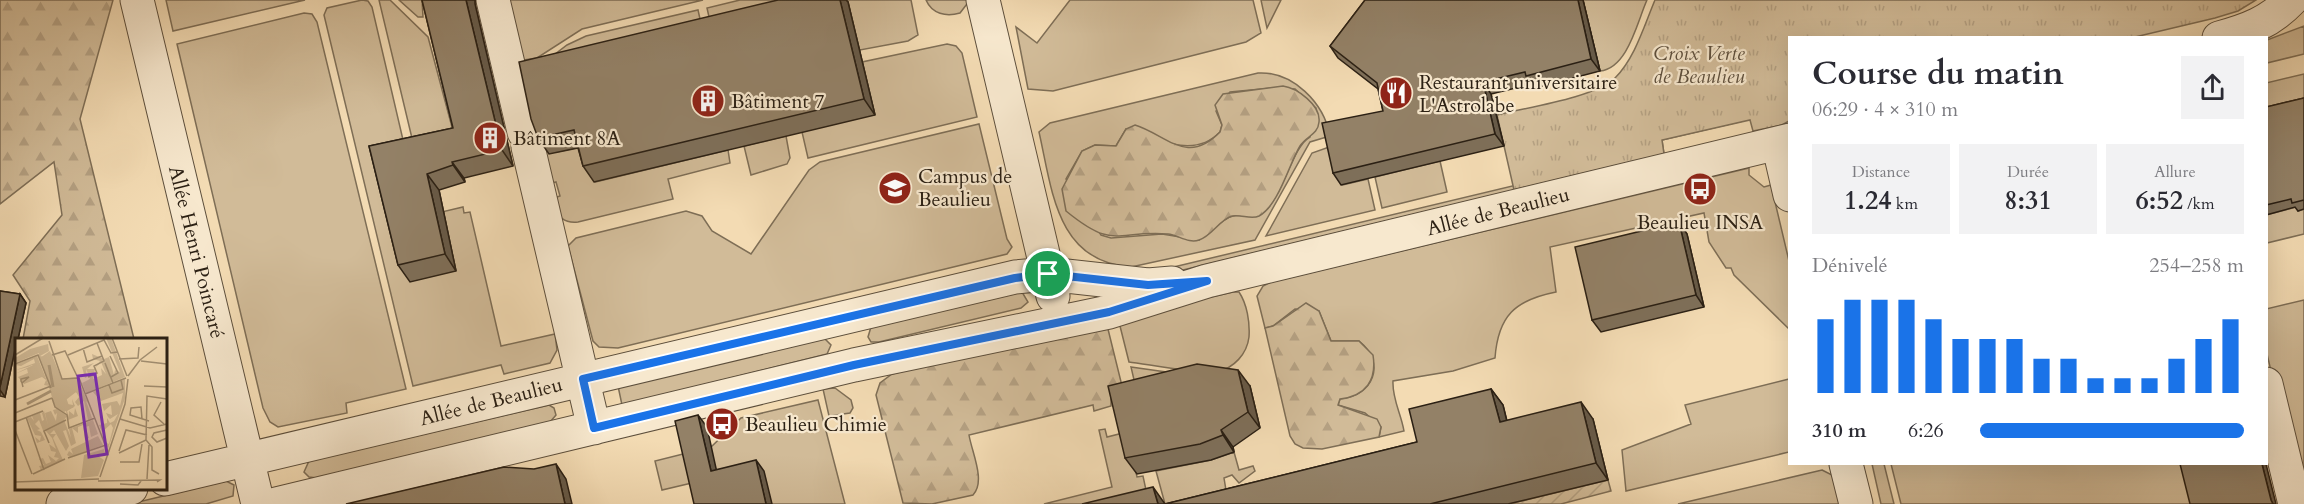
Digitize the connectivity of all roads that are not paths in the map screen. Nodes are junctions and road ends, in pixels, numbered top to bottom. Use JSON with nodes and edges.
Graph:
{"nodes":[{"id":1,"x":138,"y":0,"type":"edge"},
{"id":2,"x":493,"y":0,"type":"edge"},
{"id":3,"x":983,"y":0,"type":"edge"},
{"id":4,"x":2291,"y":0,"type":"edge"},
{"id":5,"x":2226,"y":36,"type":"edge"},
{"id":6,"x":1784,"y":142,"type":"edge"},
{"id":7,"x":1788,"y":177,"type":"edge"},
{"id":8,"x":1048,"y":274,"type":"junction"},
{"id":9,"x":1207,"y":281,"type":"junction"},
{"id":10,"x":1058,"y":322,"type":"junction"},
{"id":11,"x":583,"y":379,"type":"junction"},
{"id":12,"x":2268,"y":392,"type":"edge"},
{"id":13,"x":594,"y":428,"type":"junction"},
{"id":14,"x":247,"y":459,"type":"junction"},
{"id":15,"x":1846,"y":465,"type":"edge"},
{"id":16,"x":166,"y":479,"type":"edge"},
{"id":17,"x":127,"y":489,"type":"edge"},
{"id":18,"x":63,"y":504,"type":"edge"},
{"id":19,"x":258,"y":504,"type":"edge"},
{"id":20,"x":276,"y":504,"type":"edge"},
{"id":21,"x":1856,"y":504,"type":"edge"},
{"id":22,"x":2295,"y":504,"type":"edge"}],
"edges":[{"from":1,"to":14,"type":"street","name":"Allée Henri Poincaré"},
{"from":2,"to":11,"type":"street"},
{"from":3,"to":8,"type":"street"},
{"from":4,"to":5,"type":"street"},
{"from":6,"to":7,"type":"street"},
{"from":6,"to":9,"type":"street","name":"Allée de Beaulieu"},
{"from":8,"to":9,"type":"street","name":"Allée de Beaulieu"},
{"from":8,"to":10,"type":"street"},
{"from":8,"to":11,"type":"street","name":"Allée de Beaulieu"},
{"from":9,"to":10,"type":"street","name":"Allée de Beaulieu"},
{"from":10,"to":13,"type":"street","name":"Allée de Beaulieu"},
{"from":11,"to":13,"type":"street"},
{"from":11,"to":14,"type":"street","name":"Allée de Beaulieu"},
{"from":12,"to":22,"type":"street"},
{"from":13,"to":20,"type":"street","name":"Allée de Beaulieu"},
{"from":14,"to":16,"type":"street","name":"Allée de Beaulieu"},
{"from":14,"to":19,"type":"street","name":"Allée Henri Poincaré"},
{"from":15,"to":21,"type":"street"},
{"from":17,"to":18,"type":"street"}]}
